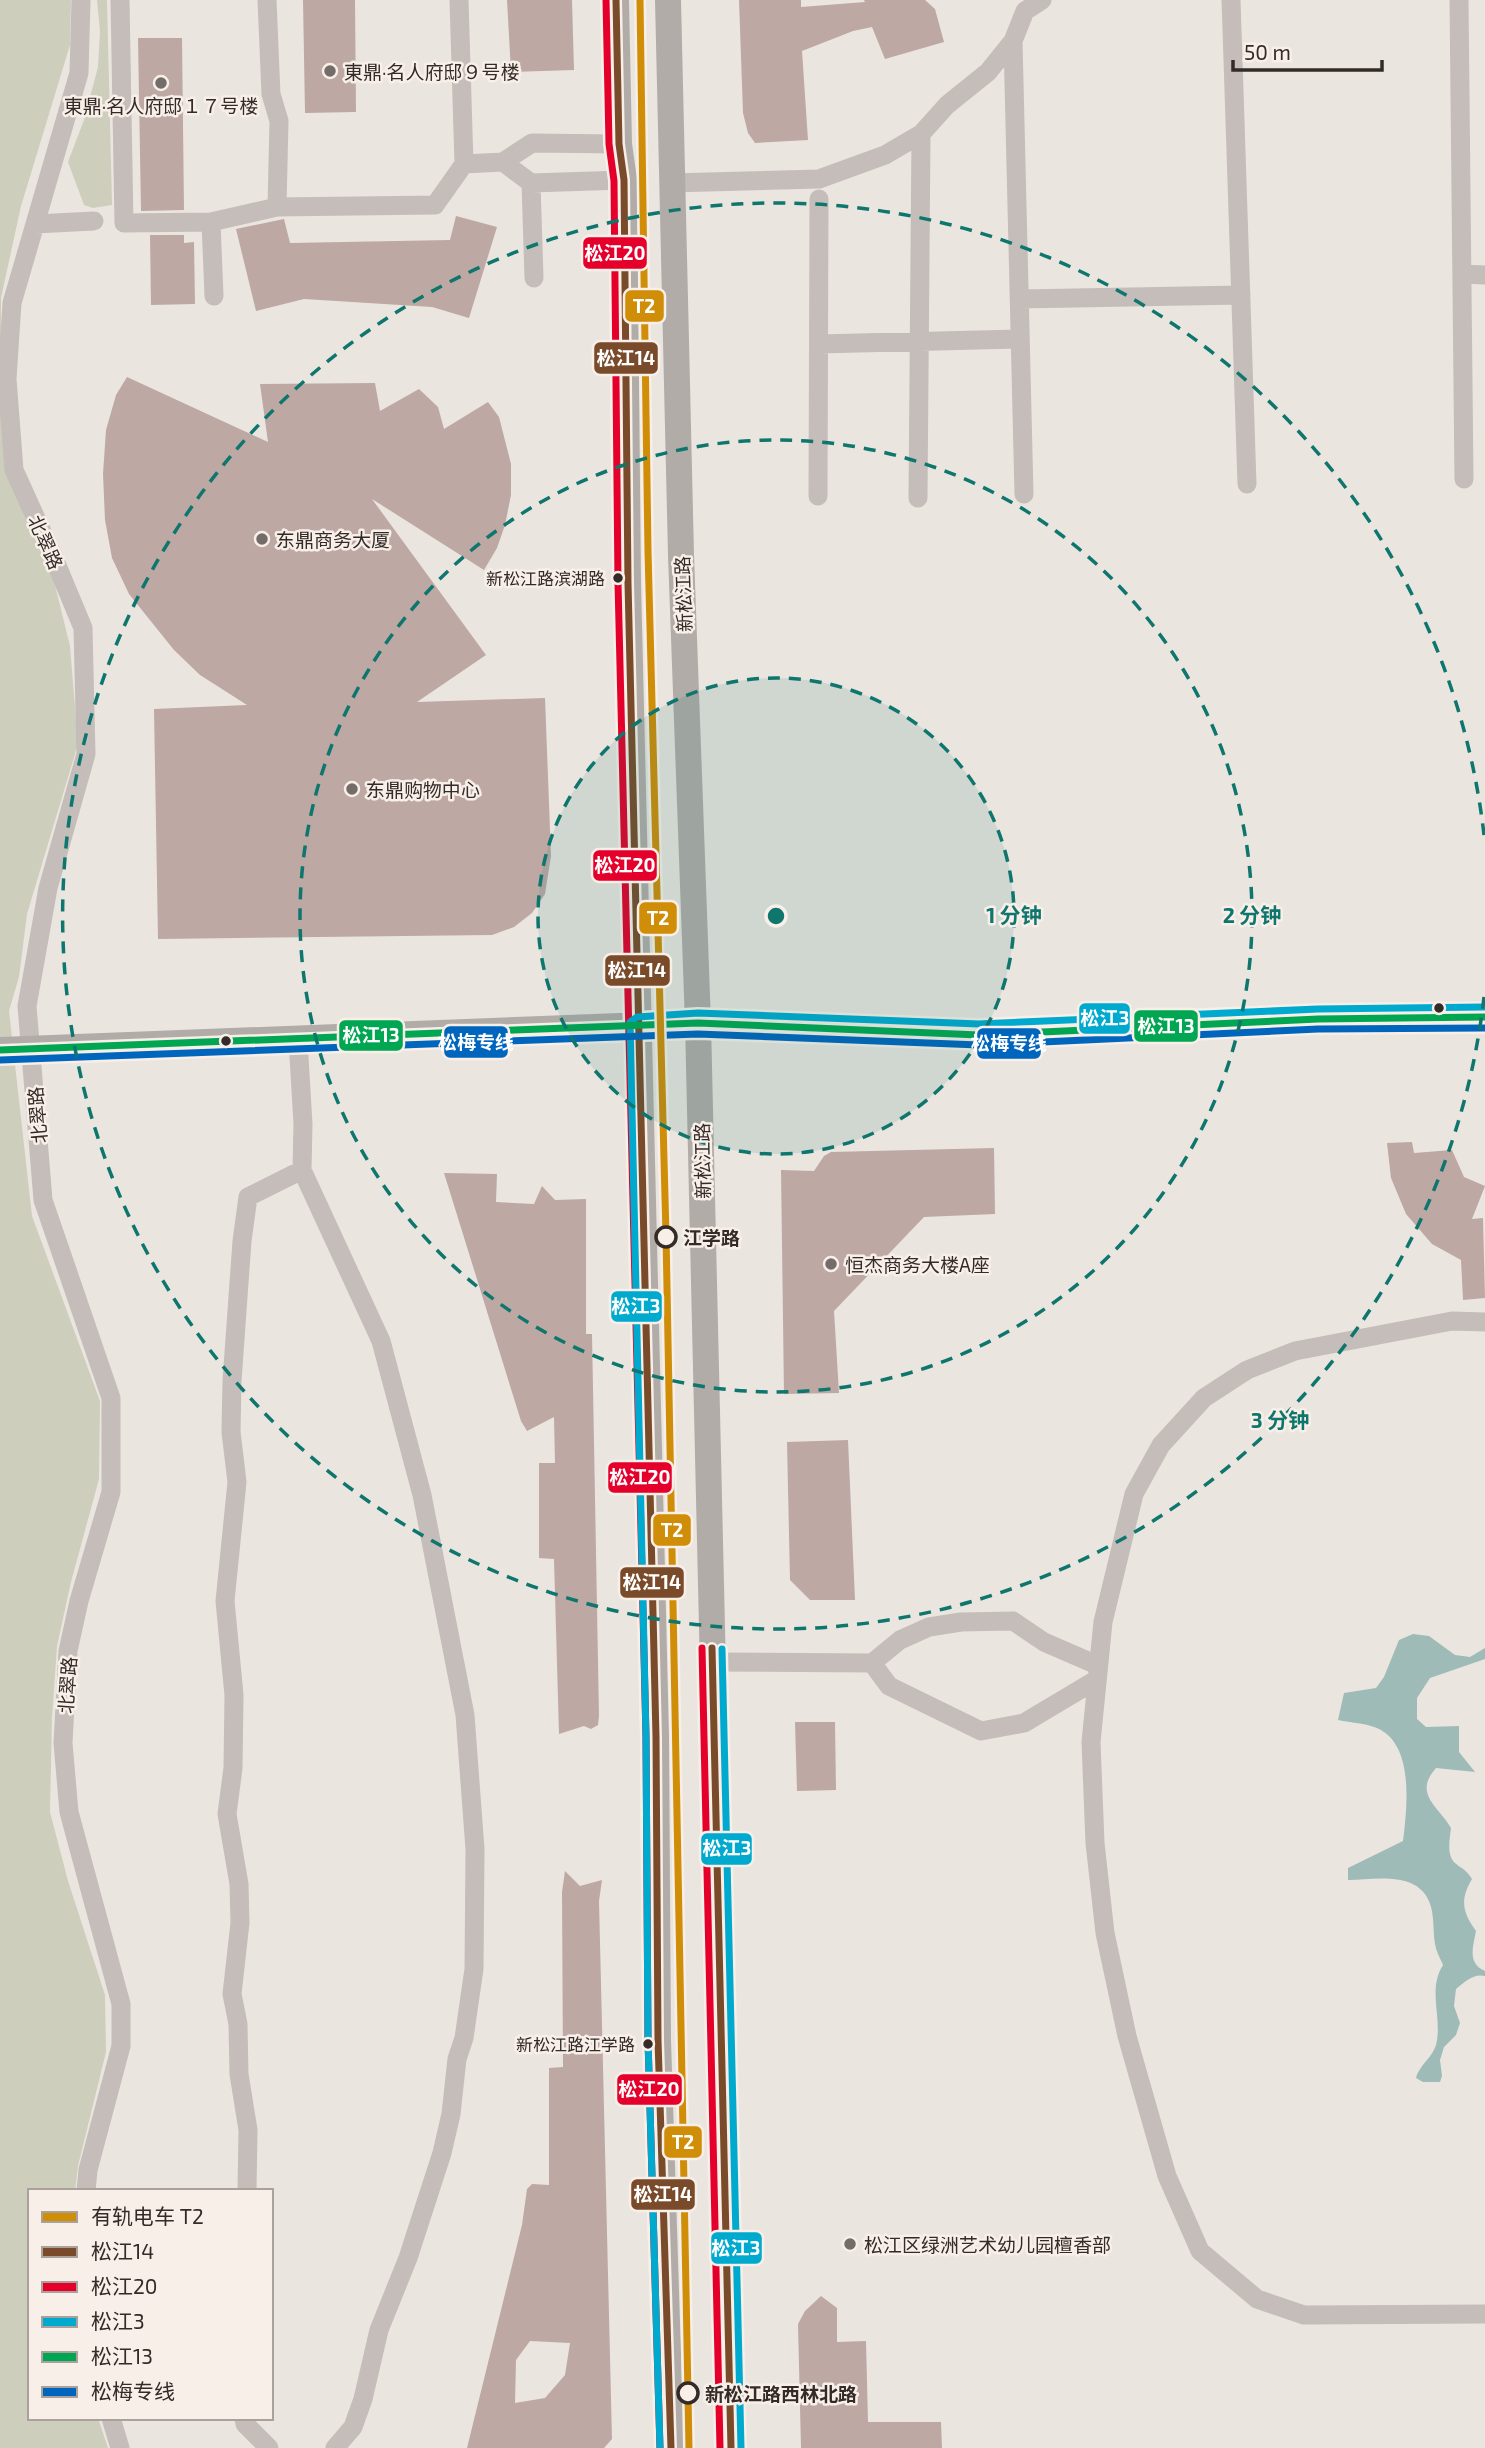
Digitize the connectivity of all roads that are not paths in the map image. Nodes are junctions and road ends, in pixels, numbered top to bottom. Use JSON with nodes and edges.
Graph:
{"nodes":[{"id":1,"x":81,"y":0,"type":"edge"},
{"id":2,"x":120,"y":0,"type":"edge"},
{"id":3,"x":267,"y":0,"type":"edge"},
{"id":4,"x":458,"y":0,"type":"edge"},
{"id":5,"x":616,"y":0,"type":"edge"},
{"id":6,"x":668,"y":0,"type":"edge"},
{"id":7,"x":1042,"y":0,"type":"edge"},
{"id":8,"x":1231,"y":0,"type":"edge"},
{"id":9,"x":1459,"y":0,"type":"edge"},
{"id":10,"x":1023,"y":5,"type":"edge"},
{"id":11,"x":1013,"y":41,"type":"junction"},
{"id":12,"x":921,"y":134,"type":"junction"},
{"id":13,"x":619,"y":144,"type":"junction"},
{"id":14,"x":503,"y":162,"type":"junction"},
{"id":15,"x":464,"y":164,"type":"junction"},
{"id":16,"x":624,"y":180,"type":"junction"},
{"id":17,"x":531,"y":183,"type":"junction"},
{"id":18,"x":671,"y":183,"type":"junction"},
{"id":19,"x":819,"y":199,"type":"dead end"},
{"id":20,"x":277,"y":207,"type":"junction"},
{"id":21,"x":94,"y":221,"type":"dead end"},
{"id":22,"x":211,"y":222,"type":"junction"},
{"id":23,"x":35,"y":224,"type":"junction"},
{"id":24,"x":1462,"y":274,"type":"junction"},
{"id":25,"x":1485,"y":275,"type":"edge"},
{"id":26,"x":534,"y":278,"type":"dead end"},
{"id":27,"x":1241,"y":295,"type":"junction"},
{"id":28,"x":214,"y":296,"type":"dead end"},
{"id":29,"x":1019,"y":299,"type":"junction"},
{"id":30,"x":1020,"y":339,"type":"junction"},
{"id":31,"x":919,"y":342,"type":"junction"},
{"id":32,"x":819,"y":344,"type":"junction"},
{"id":33,"x":1464,"y":479,"type":"dead end"},
{"id":34,"x":1247,"y":484,"type":"dead end"},
{"id":35,"x":1024,"y":494,"type":"dead end"},
{"id":36,"x":818,"y":496,"type":"dead end"},
{"id":37,"x":918,"y":498,"type":"dead end"},
{"id":38,"x":1485,"y":1017,"type":"edge"},
{"id":39,"x":698,"y":1023,"type":"junction"},
{"id":40,"x":639,"y":1027,"type":"junction"},
{"id":41,"x":298,"y":1040,"type":"junction"},
{"id":42,"x":31,"y":1049,"type":"junction"},
{"id":43,"x":0,"y":1050,"type":"edge"},
{"id":44,"x":302,"y":1170,"type":"junction"},
{"id":45,"x":1485,"y":1322,"type":"edge"},
{"id":46,"x":712,"y":1662,"type":"junction"},
{"id":47,"x":872,"y":1663,"type":"junction"},
{"id":48,"x":1097,"y":1673,"type":"junction"},
{"id":49,"x":86,"y":2189,"type":"edge"},
{"id":50,"x":247,"y":2189,"type":"edge"},
{"id":51,"x":1485,"y":2314,"type":"edge"},
{"id":52,"x":112,"y":2420,"type":"edge"},
{"id":53,"x":244,"y":2420,"type":"edge"},
{"id":54,"x":120,"y":2448,"type":"edge"},
{"id":55,"x":269,"y":2448,"type":"edge"},
{"id":56,"x":335,"y":2448,"type":"edge"},
{"id":57,"x":671,"y":2448,"type":"edge"},
{"id":58,"x":731,"y":2448,"type":"edge"}],
"edges":[{"from":1,"to":23,"type":"street","name":"北翠路"},
{"from":2,"to":22,"type":"street"},
{"from":3,"to":20,"type":"street"},
{"from":4,"to":15,"type":"street"},
{"from":5,"to":13,"type":"main road"},
{"from":6,"to":18,"type":"main road","name":"新松江路"},
{"from":7,"to":10,"type":"street"},
{"from":8,"to":27,"type":"street"},
{"from":9,"to":24,"type":"street"},
{"from":10,"to":11,"type":"street"},
{"from":11,"to":12,"type":"street"},
{"from":11,"to":29,"type":"street"},
{"from":12,"to":18,"type":"street"},
{"from":12,"to":31,"type":"street"},
{"from":13,"to":14,"type":"street"},
{"from":13,"to":16,"type":"main road"},
{"from":14,"to":15,"type":"street"},
{"from":14,"to":17,"type":"street"},
{"from":15,"to":20,"type":"street"},
{"from":16,"to":17,"type":"street"},
{"from":16,"to":40,"type":"main road"},
{"from":17,"to":26,"type":"street"},
{"from":18,"to":39,"type":"main road","name":"新松江路"},
{"from":19,"to":32,"type":"street"},
{"from":20,"to":22,"type":"street"},
{"from":21,"to":23,"type":"street"},
{"from":22,"to":28,"type":"street"},
{"from":23,"to":42,"type":"street","name":"北翠路"},
{"from":24,"to":25,"type":"street"},
{"from":24,"to":33,"type":"street"},
{"from":27,"to":29,"type":"street"},
{"from":27,"to":34,"type":"street"},
{"from":29,"to":30,"type":"street"},
{"from":30,"to":31,"type":"street"},
{"from":30,"to":35,"type":"street"},
{"from":31,"to":32,"type":"street"},
{"from":31,"to":37,"type":"street"},
{"from":32,"to":36,"type":"street"},
{"from":38,"to":39,"type":"main road"},
{"from":39,"to":40,"type":"main road"},
{"from":39,"to":46,"type":"main road","name":"新松江路"},
{"from":40,"to":41,"type":"main road"},
{"from":40,"to":57,"type":"main road"},
{"from":41,"to":42,"type":"main road"},
{"from":41,"to":44,"type":"street"},
{"from":42,"to":43,"type":"main road"},
{"from":42,"to":49,"type":"street","name":"北翠路"},
{"from":44,"to":50,"type":"street"},
{"from":44,"to":56,"type":"street"},
{"from":45,"to":48,"type":"street"},
{"from":46,"to":47,"type":"street"},
{"from":46,"to":58,"type":"main road","name":"新松江路"},
{"from":47,"to":48,"type":"street"},
{"from":47,"to":48,"type":"street"},
{"from":48,"to":51,"type":"street"},
{"from":52,"to":54,"type":"street"},
{"from":53,"to":55,"type":"street"}]}
